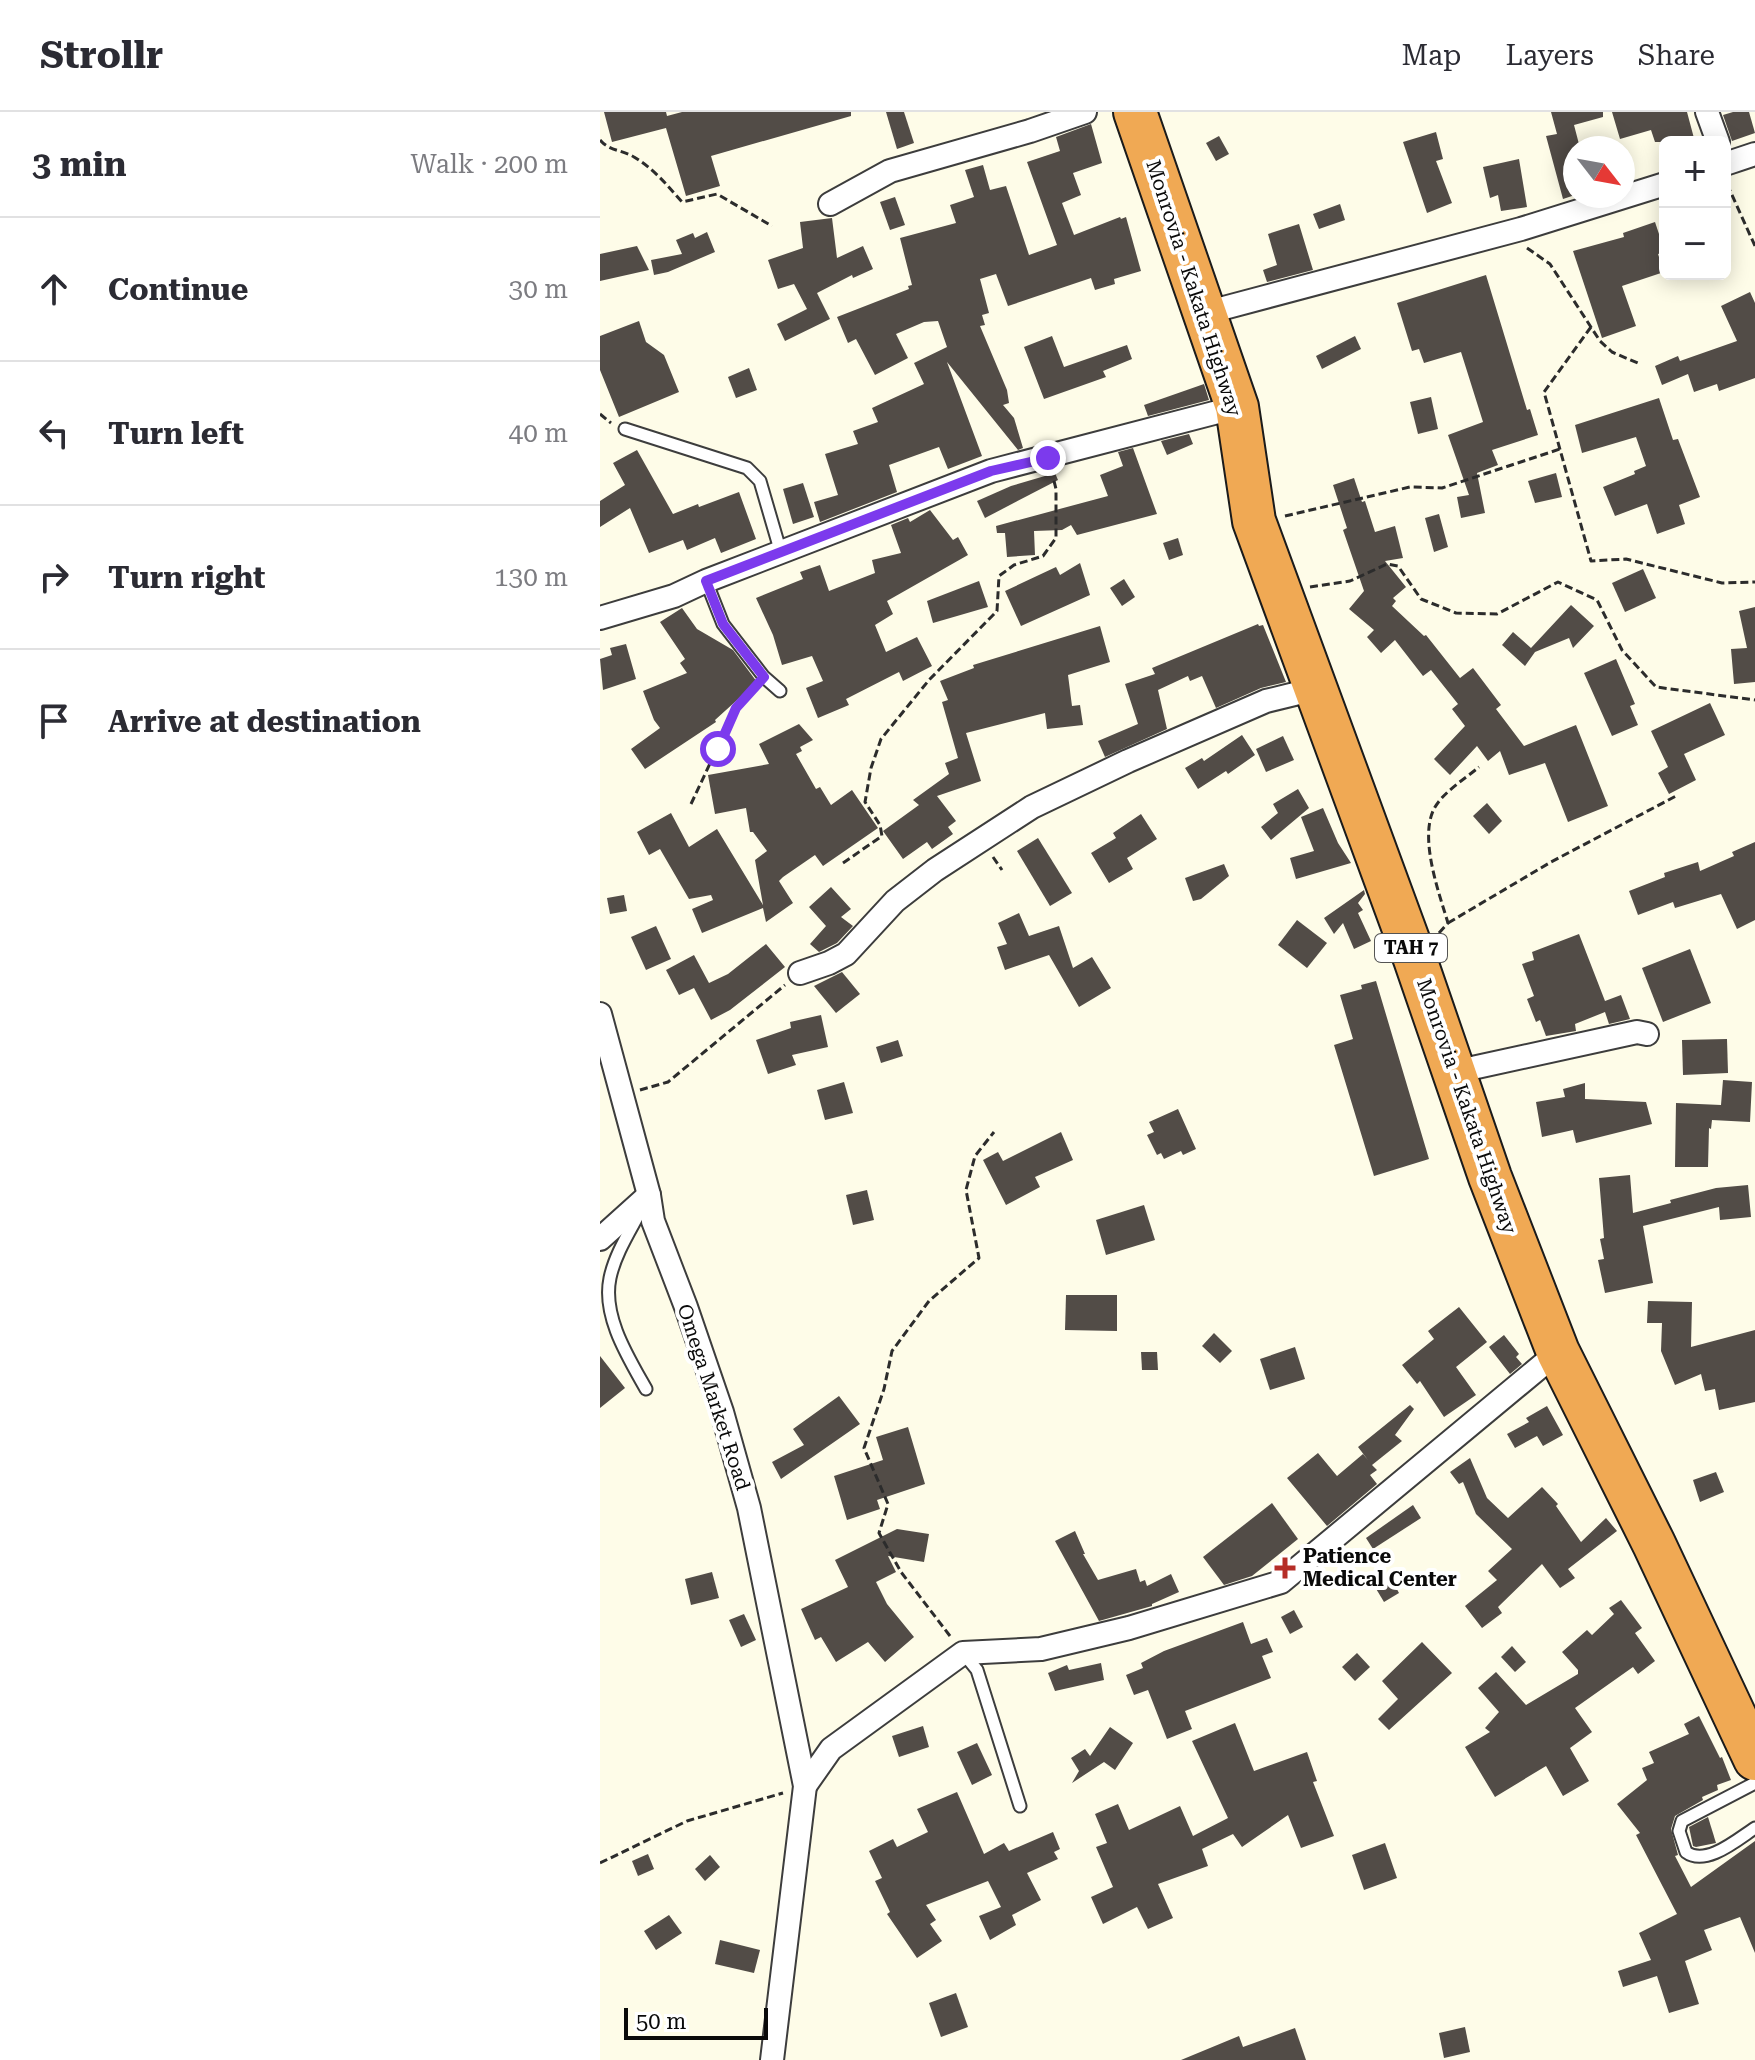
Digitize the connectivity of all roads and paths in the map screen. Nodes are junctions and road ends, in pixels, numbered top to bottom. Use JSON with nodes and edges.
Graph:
{"nodes":[{"id":1,"x":1085,"y":112,"type":"edge"},
{"id":2,"x":1135,"y":112,"type":"edge"},
{"id":3,"x":1707,"y":112,"type":"edge"},
{"id":4,"x":1716,"y":136,"type":"edge"},
{"id":5,"x":600,"y":140,"type":"edge"},
{"id":6,"x":1755,"y":154,"type":"edge"},
{"id":7,"x":1731,"y":164,"type":"edge"},
{"id":8,"x":1731,"y":183,"type":"edge"},
{"id":9,"x":1659,"y":186,"type":"edge"},
{"id":10,"x":830,"y":204,"type":"dead end"},
{"id":11,"x":772,"y":226,"type":"dead end"},
{"id":12,"x":1521,"y":229,"type":"junction"},
{"id":13,"x":1755,"y":246,"type":"edge"},
{"id":14,"x":1205,"y":313,"type":"junction"},
{"id":15,"x":1591,"y":327,"type":"junction"},
{"id":16,"x":1640,"y":364,"type":"dead end"},
{"id":17,"x":1237,"y":407,"type":"junction"},
{"id":18,"x":625,"y":429,"type":"dead end"},
{"id":19,"x":1560,"y":449,"type":"junction"},
{"id":20,"x":1048,"y":458,"type":"junction"},
{"id":21,"x":1254,"y":521,"type":"junction"},
{"id":22,"x":781,"y":553,"type":"junction"},
{"id":23,"x":706,"y":581,"type":"junction"},
{"id":24,"x":1755,"y":582,"type":"edge"},
{"id":25,"x":1279,"y":591,"type":"junction"},
{"id":26,"x":600,"y":618,"type":"edge"},
{"id":27,"x":764,"y":677,"type":"junction"},
{"id":28,"x":1315,"y":689,"type":"junction"},
{"id":29,"x":780,"y":691,"type":"dead end"},
{"id":30,"x":1755,"y":700,"type":"edge"},
{"id":31,"x":1479,"y":767,"type":"dead end"},
{"id":32,"x":1676,"y":796,"type":"dead end"},
{"id":33,"x":691,"y":804,"type":"dead end"},
{"id":34,"x":843,"y":863,"type":"dead end"},
{"id":35,"x":1448,"y":923,"type":"junction"},
{"id":36,"x":1415,"y":959,"type":"junction"},
{"id":37,"x":800,"y":973,"type":"joint"},
{"id":38,"x":600,"y":1014,"type":"edge"},
{"id":39,"x":1647,"y":1034,"type":"dead end"},
{"id":40,"x":1454,"y":1072,"type":"junction"},
{"id":41,"x":621,"y":1096,"type":"junction"},
{"id":42,"x":994,"y":1132,"type":"dead end"},
{"id":43,"x":649,"y":1195,"type":"junction"},
{"id":44,"x":600,"y":1239,"type":"edge"},
{"id":45,"x":1558,"y":1352,"type":"junction"},
{"id":46,"x":646,"y":1389,"type":"dead end"},
{"id":47,"x":963,"y":1653,"type":"junction"},
{"id":48,"x":1755,"y":1759,"type":"edge"},
{"id":49,"x":1755,"y":1783,"type":"edge"},
{"id":50,"x":805,"y":1786,"type":"junction"},
{"id":51,"x":1020,"y":1806,"type":"dead end"},
{"id":52,"x":1755,"y":1828,"type":"edge"},
{"id":53,"x":600,"y":1863,"type":"edge"},
{"id":54,"x":772,"y":2060,"type":"edge"}],
"edges":[{"from":1,"to":10,"type":"street"},
{"from":2,"to":14,"type":"highway","name":"Monrovia - Kakata Highway","number":"TAH 7"},
{"from":3,"to":4,"type":"street"},
{"from":5,"to":11,"type":"path"},
{"from":6,"to":7,"type":"street"},
{"from":8,"to":13,"type":"path"},
{"from":9,"to":12,"type":"street"},
{"from":12,"to":14,"type":"street"},
{"from":12,"to":15,"type":"path"},
{"from":14,"to":17,"type":"highway","name":"Monrovia - Kakata Highway","number":"TAH 7"},
{"from":15,"to":16,"type":"path"},
{"from":15,"to":19,"type":"path"},
{"from":17,"to":20,"type":"street"},
{"from":17,"to":21,"type":"highway","name":"Monrovia - Kakata Highway","number":"TAH 7"},
{"from":18,"to":22,"type":"lane"},
{"from":19,"to":21,"type":"path"},
{"from":19,"to":24,"type":"path"},
{"from":20,"to":22,"type":"street"},
{"from":20,"to":34,"type":"path"},
{"from":21,"to":25,"type":"highway","name":"Monrovia - Kakata Highway","number":"TAH 7"},
{"from":22,"to":23,"type":"street"},
{"from":23,"to":26,"type":"street"},
{"from":23,"to":27,"type":"lane"},
{"from":25,"to":28,"type":"highway","name":"Monrovia - Kakata Highway","number":"TAH 7"},
{"from":25,"to":30,"type":"path"},
{"from":27,"to":29,"type":"lane"},
{"from":27,"to":33,"type":"path"},
{"from":28,"to":36,"type":"highway","name":"Monrovia - Kakata Highway","number":"TAH 7"},
{"from":28,"to":37,"type":"street"},
{"from":31,"to":35,"type":"path"},
{"from":32,"to":35,"type":"path"},
{"from":35,"to":36,"type":"path"},
{"from":36,"to":40,"type":"highway","name":"Monrovia - Kakata Highway","number":"TAH 7"},
{"from":37,"to":41,"type":"path"},
{"from":38,"to":41,"type":"street","name":"Omega Market Road"},
{"from":39,"to":40,"type":"street"},
{"from":40,"to":45,"type":"highway","name":"Monrovia - Kakata Highway","number":"TAH 7"},
{"from":41,"to":43,"type":"street","name":"Omega Market Road"},
{"from":42,"to":47,"type":"path"},
{"from":43,"to":44,"type":"street"},
{"from":43,"to":46,"type":"lane"},
{"from":43,"to":50,"type":"street","name":"Omega Market Road"},
{"from":45,"to":47,"type":"street"},
{"from":45,"to":48,"type":"highway","name":"Monrovia - Kakata Highway","number":"TAH 7"},
{"from":47,"to":50,"type":"street"},
{"from":47,"to":51,"type":"lane"},
{"from":49,"to":52,"type":"lane"},
{"from":50,"to":53,"type":"path"},
{"from":50,"to":54,"type":"street"}]}
